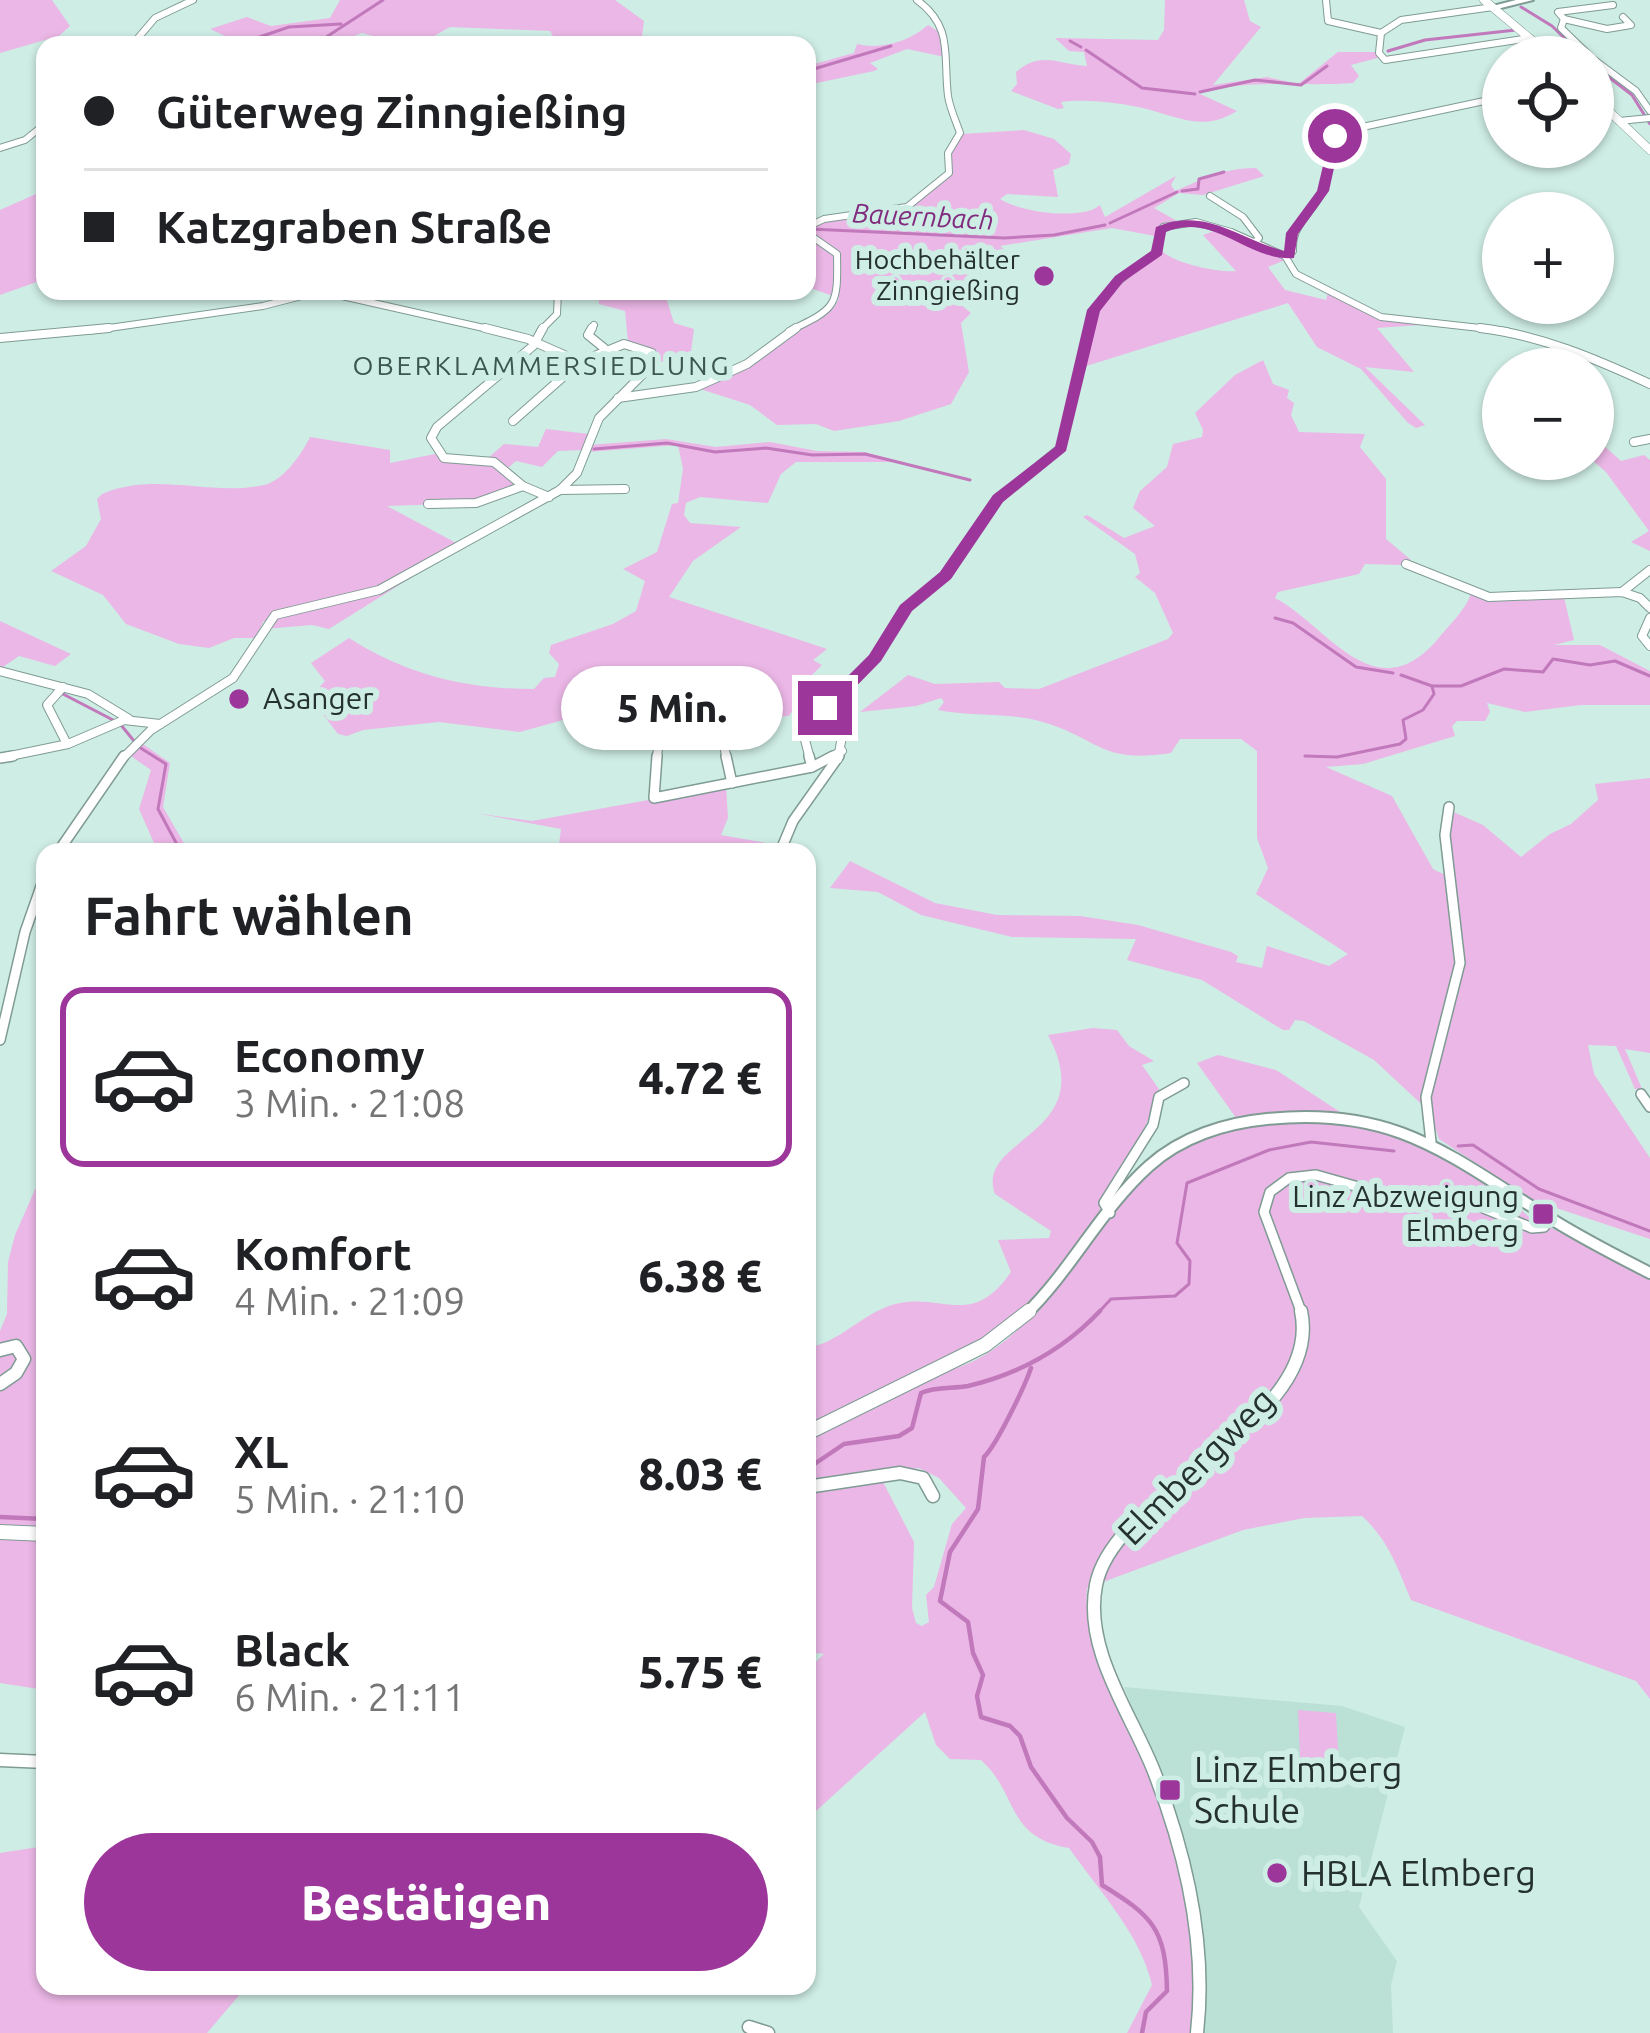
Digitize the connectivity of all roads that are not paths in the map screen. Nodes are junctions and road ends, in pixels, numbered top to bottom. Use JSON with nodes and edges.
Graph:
{"nodes":[{"id":1,"x":193,"y":0,"type":"edge"},
{"id":2,"x":916,"y":0,"type":"edge"},
{"id":3,"x":1326,"y":0,"type":"edge"},
{"id":4,"x":1488,"y":2,"type":"edge"},
{"id":5,"x":1521,"y":2,"type":"edge"},
{"id":6,"x":1612,"y":4,"type":"dead end"},
{"id":7,"x":1506,"y":17,"type":"junction"},
{"id":8,"x":1623,"y":17,"type":"dead end"},
{"id":9,"x":1564,"y":19,"type":"junction"},
{"id":10,"x":1381,"y":33,"type":"junction"},
{"id":11,"x":139,"y":36,"type":"edge"},
{"id":12,"x":1528,"y":36,"type":"edge"},
{"id":13,"x":1569,"y":36,"type":"edge"},
{"id":14,"x":1482,"y":45,"type":"edge"},
{"id":15,"x":1444,"y":52,"type":"junction"},
{"id":16,"x":1452,"y":58,"type":"dead end"},
{"id":17,"x":1614,"y":74,"type":"edge"},
{"id":18,"x":1482,"y":102,"type":"edge"},
{"id":19,"x":1614,"y":116,"type":"edge"},
{"id":20,"x":1647,"y":116,"type":"edge"},
{"id":21,"x":1619,"y":121,"type":"junction"},
{"id":22,"x":36,"y":131,"type":"edge"},
{"id":23,"x":0,"y":148,"type":"edge"},
{"id":24,"x":1650,"y":150,"type":"edge"},
{"id":25,"x":1210,"y":196,"type":"dead end"},
{"id":26,"x":816,"y":224,"type":"edge"},
{"id":27,"x":816,"y":237,"type":"edge"},
{"id":28,"x":1255,"y":242,"type":"junction"},
{"id":29,"x":1285,"y":256,"type":"junction"},
{"id":30,"x":286,"y":300,"type":"edge"},
{"id":31,"x":374,"y":300,"type":"edge"},
{"id":32,"x":557,"y":300,"type":"edge"},
{"id":33,"x":594,"y":325,"type":"dead end"},
{"id":34,"x":0,"y":338,"type":"edge"},
{"id":35,"x":533,"y":341,"type":"junction"},
{"id":36,"x":604,"y":348,"type":"junction"},
{"id":37,"x":580,"y":362,"type":"junction"},
{"id":38,"x":1650,"y":384,"type":"edge"},
{"id":39,"x":618,"y":398,"type":"junction"},
{"id":40,"x":513,"y":422,"type":"dead end"},
{"id":41,"x":1650,"y":439,"type":"edge"},
{"id":42,"x":1634,"y":442,"type":"dead end"},
{"id":43,"x":523,"y":486,"type":"junction"},
{"id":44,"x":625,"y":488,"type":"dead end"},
{"id":45,"x":560,"y":490,"type":"junction"},
{"id":46,"x":549,"y":496,"type":"junction"},
{"id":47,"x":428,"y":504,"type":"dead end"},
{"id":48,"x":1406,"y":564,"type":"dead end"},
{"id":49,"x":1650,"y":570,"type":"edge"},
{"id":50,"x":1480,"y":578,"type":"dead end"},
{"id":51,"x":1622,"y":592,"type":"junction"},
{"id":52,"x":1482,"y":596,"type":"junction"},
{"id":53,"x":1650,"y":608,"type":"edge"},
{"id":54,"x":1650,"y":618,"type":"edge"},
{"id":55,"x":1650,"y":646,"type":"edge"},
{"id":56,"x":0,"y":671,"type":"edge"},
{"id":57,"x":63,"y":687,"type":"junction"},
{"id":58,"x":129,"y":719,"type":"junction"},
{"id":59,"x":718,"y":720,"type":"dead end"},
{"id":60,"x":160,"y":724,"type":"junction"},
{"id":61,"x":660,"y":725,"type":"dead end"},
{"id":62,"x":802,"y":732,"type":"dead end"},
{"id":63,"x":67,"y":744,"type":"junction"},
{"id":64,"x":842,"y":751,"type":"junction"},
{"id":65,"x":0,"y":758,"type":"edge"},
{"id":66,"x":812,"y":767,"type":"junction"},
{"id":67,"x":732,"y":783,"type":"junction"},
{"id":68,"x":1449,"y":806,"type":"dead end"},
{"id":69,"x":64,"y":843,"type":"edge"},
{"id":70,"x":783,"y":843,"type":"edge"},
{"id":71,"x":36,"y":901,"type":"edge"},
{"id":72,"x":0,"y":1040,"type":"edge"},
{"id":73,"x":1184,"y":1083,"type":"dead end"},
{"id":74,"x":1641,"y":1094,"type":"dead end"},
{"id":75,"x":1650,"y":1107,"type":"edge"},
{"id":76,"x":1431,"y":1142,"type":"junction"},
{"id":77,"x":1110,"y":1213,"type":"junction"},
{"id":78,"x":1550,"y":1219,"type":"junction"},
{"id":79,"x":1650,"y":1274,"type":"edge"},
{"id":80,"x":0,"y":1350,"type":"edge"},
{"id":81,"x":0,"y":1384,"type":"edge"},
{"id":82,"x":816,"y":1428,"type":"edge"},
{"id":83,"x":816,"y":1486,"type":"edge"},
{"id":84,"x":934,"y":1496,"type":"dead end"},
{"id":85,"x":0,"y":1532,"type":"edge"},
{"id":86,"x":36,"y":1534,"type":"edge"},
{"id":87,"x":0,"y":1760,"type":"edge"},
{"id":88,"x":36,"y":1762,"type":"edge"},
{"id":89,"x":749,"y":2027,"type":"dead end"},
{"id":90,"x":768,"y":2033,"type":"edge"},
{"id":91,"x":1197,"y":2033,"type":"edge"}],
"edges":[{"from":1,"to":11,"type":"street"},
{"from":2,"to":26,"type":"street"},
{"from":3,"to":10,"type":"street"},
{"from":4,"to":5,"type":"highway"},
{"from":4,"to":7,"type":"main road"},
{"from":4,"to":10,"type":"street"},
{"from":5,"to":7,"type":"highway"},
{"from":6,"to":9,"type":"street"},
{"from":7,"to":12,"type":"main road"},
{"from":8,"to":9,"type":"street"},
{"from":9,"to":13,"type":"street"},
{"from":10,"to":15,"type":"street"},
{"from":14,"to":15,"type":"street"},
{"from":15,"to":16,"type":"street"},
{"from":17,"to":20,"type":"street"},
{"from":18,"to":29,"type":"street"},
{"from":19,"to":21,"type":"main road"},
{"from":20,"to":21,"type":"street"},
{"from":21,"to":24,"type":"main road"},
{"from":22,"to":23,"type":"street"},
{"from":25,"to":28,"type":"street"},
{"from":27,"to":39,"type":"street"},
{"from":28,"to":29,"type":"street"},
{"from":28,"to":64,"type":"street"},
{"from":29,"to":38,"type":"street"},
{"from":30,"to":34,"type":"street"},
{"from":31,"to":35,"type":"street"},
{"from":32,"to":35,"type":"street"},
{"from":33,"to":36,"type":"street"},
{"from":35,"to":37,"type":"street"},
{"from":35,"to":43,"type":"street"},
{"from":36,"to":37,"type":"street"},
{"from":36,"to":39,"type":"street"},
{"from":37,"to":40,"type":"street"},
{"from":39,"to":45,"type":"street"},
{"from":41,"to":42,"type":"street"},
{"from":43,"to":46,"type":"street"},
{"from":43,"to":47,"type":"street"},
{"from":44,"to":45,"type":"street"},
{"from":45,"to":46,"type":"street"},
{"from":46,"to":60,"type":"street"},
{"from":48,"to":52,"type":"street"},
{"from":49,"to":51,"type":"street"},
{"from":50,"to":52,"type":"street"},
{"from":51,"to":52,"type":"street"},
{"from":51,"to":53,"type":"street"},
{"from":54,"to":55,"type":"street"},
{"from":56,"to":57,"type":"street"},
{"from":57,"to":58,"type":"street"},
{"from":57,"to":63,"type":"street"},
{"from":58,"to":60,"type":"street"},
{"from":58,"to":63,"type":"street"},
{"from":59,"to":67,"type":"street"},
{"from":60,"to":69,"type":"street"},
{"from":61,"to":67,"type":"street"},
{"from":62,"to":66,"type":"street"},
{"from":63,"to":65,"type":"street"},
{"from":64,"to":66,"type":"street"},
{"from":64,"to":70,"type":"street"},
{"from":66,"to":67,"type":"street"},
{"from":68,"to":76,"type":"street"},
{"from":71,"to":72,"type":"street"},
{"from":73,"to":77,"type":"street"},
{"from":74,"to":75,"type":"street"},
{"from":76,"to":77,"type":"street"},
{"from":76,"to":78,"type":"street"},
{"from":77,"to":82,"type":"street"},
{"from":78,"to":79,"type":"street"},
{"from":78,"to":91,"type":"street","name":"Elmbergweg"},
{"from":80,"to":81,"type":"street"},
{"from":83,"to":84,"type":"street"},
{"from":85,"to":86,"type":"street"},
{"from":87,"to":88,"type":"street"},
{"from":89,"to":90,"type":"street"}]}
